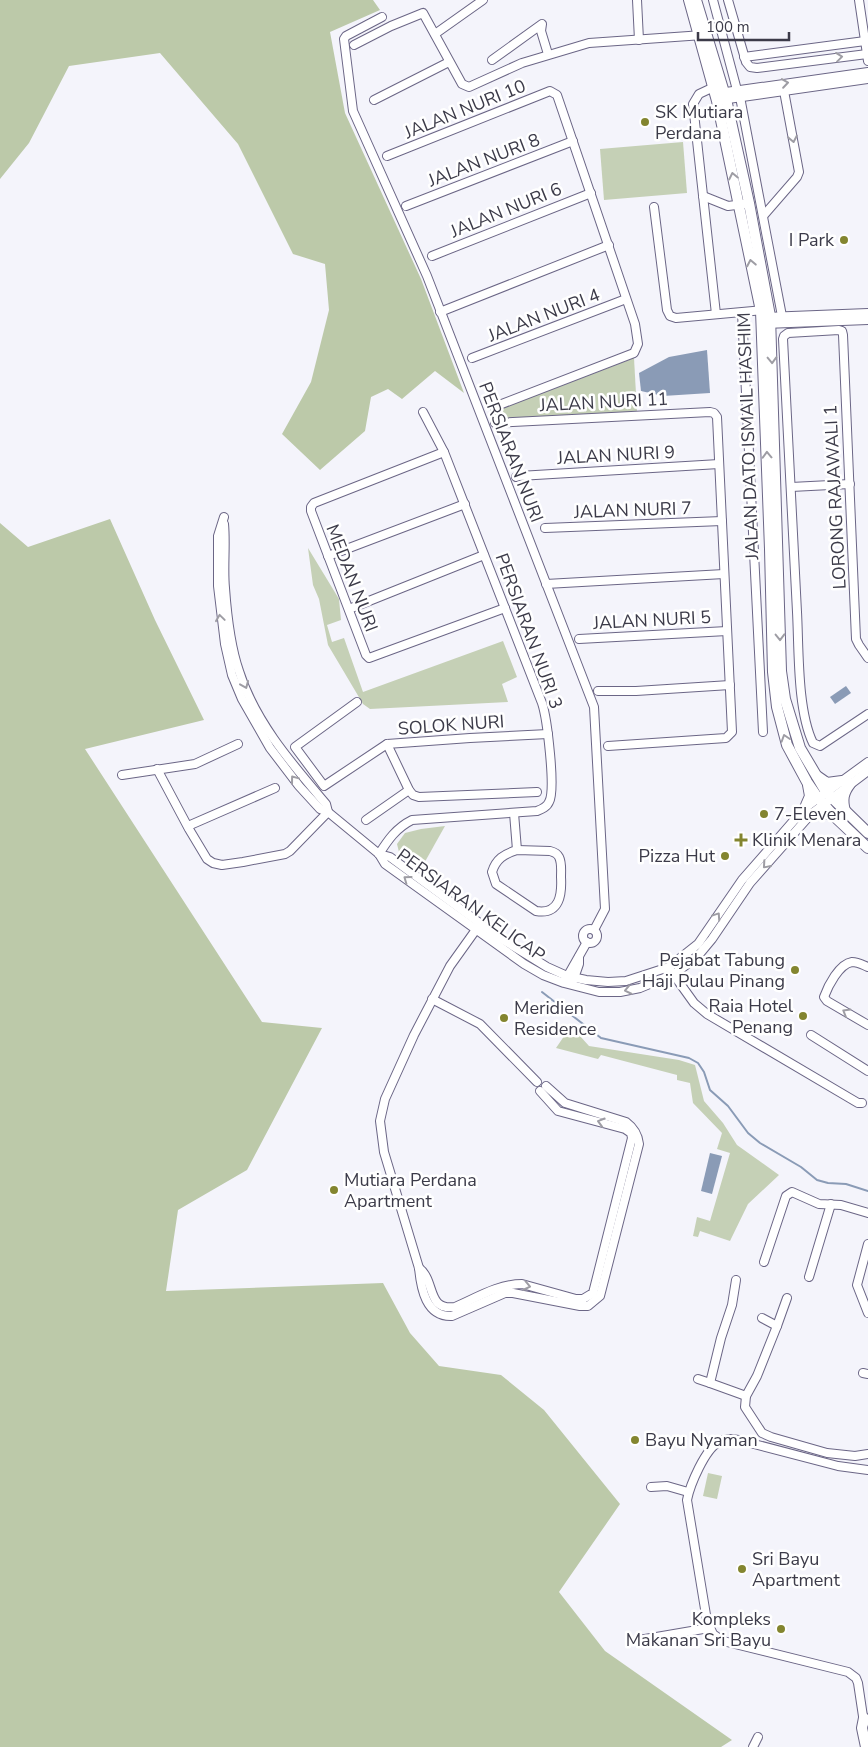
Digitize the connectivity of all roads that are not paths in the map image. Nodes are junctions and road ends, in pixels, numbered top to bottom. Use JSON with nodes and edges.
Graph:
{"nodes":[{"id":1,"x":482,"y":0,"type":"edge"},
{"id":2,"x":637,"y":0,"type":"edge"},
{"id":3,"x":689,"y":0,"type":"edge"},
{"id":4,"x":696,"y":0,"type":"edge"},
{"id":5,"x":713,"y":0,"type":"edge"},
{"id":6,"x":728,"y":0,"type":"edge"},
{"id":7,"x":859,"y":0,"type":"edge"},
{"id":8,"x":382,"y":17,"type":"dead end"},
{"id":9,"x":435,"y":34,"type":"junction"},
{"id":10,"x":702,"y":35,"type":"junction"},
{"id":11,"x":639,"y":40,"type":"junction"},
{"id":12,"x":865,"y":41,"type":"junction"},
{"id":13,"x":354,"y":45,"type":"dead end"},
{"id":14,"x":548,"y":54,"type":"junction"},
{"id":15,"x":744,"y":57,"type":"junction"},
{"id":16,"x":867,"y":57,"type":"edge"},
{"id":17,"x":492,"y":60,"type":"dead end"},
{"id":18,"x":449,"y":62,"type":"junction"},
{"id":19,"x":868,"y":72,"type":"edge"},
{"id":20,"x":868,"y":79,"type":"edge"},
{"id":21,"x":784,"y":91,"type":"junction"},
{"id":22,"x":719,"y":93,"type":"junction"},
{"id":23,"x":738,"y":94,"type":"junction"},
{"id":24,"x":374,"y":100,"type":"dead end"},
{"id":25,"x":573,"y":141,"type":"junction"},
{"id":26,"x":387,"y":156,"type":"dead end"},
{"id":27,"x":591,"y":193,"type":"junction"},
{"id":28,"x":703,"y":196,"type":"junction"},
{"id":29,"x":744,"y":204,"type":"junction"},
{"id":30,"x":406,"y":206,"type":"dead end"},
{"id":31,"x":654,"y":207,"type":"dead end"},
{"id":32,"x":764,"y":215,"type":"junction"},
{"id":33,"x":609,"y":245,"type":"junction"},
{"id":34,"x":432,"y":256,"type":"dead end"},
{"id":35,"x":626,"y":299,"type":"junction"},
{"id":36,"x":440,"y":312,"type":"junction"},
{"id":37,"x":742,"y":313,"type":"junction"},
{"id":38,"x":868,"y":313,"type":"edge"},
{"id":39,"x":716,"y":314,"type":"junction"},
{"id":40,"x":782,"y":316,"type":"junction"},
{"id":41,"x":766,"y":317,"type":"junction"},
{"id":42,"x":868,"y":320,"type":"edge"},
{"id":43,"x":472,"y":358,"type":"dead end"},
{"id":44,"x":494,"y":407,"type":"dead end"},
{"id":45,"x":423,"y":412,"type":"dead end"},
{"id":46,"x":495,"y":423,"type":"dead end"},
{"id":47,"x":444,"y":452,"type":"junction"},
{"id":48,"x":719,"y":464,"type":"junction"},
{"id":49,"x":516,"y":478,"type":"dead end"},
{"id":50,"x":850,"y":484,"type":"junction"},
{"id":51,"x":791,"y":487,"type":"junction"},
{"id":52,"x":465,"y":504,"type":"junction"},
{"id":53,"x":722,"y":521,"type":"junction"},
{"id":54,"x":545,"y":528,"type":"dead end"},
{"id":55,"x":484,"y":555,"type":"junction"},
{"id":56,"x":328,"y":556,"type":"junction"},
{"id":57,"x":724,"y":574,"type":"junction"},
{"id":58,"x":546,"y":584,"type":"junction"},
{"id":59,"x":505,"y":608,"type":"junction"},
{"id":60,"x":348,"y":609,"type":"junction"},
{"id":61,"x":727,"y":631,"type":"junction"},
{"id":62,"x":579,"y":639,"type":"dead end"},
{"id":63,"x":868,"y":658,"type":"edge"},
{"id":64,"x":730,"y":685,"type":"junction"},
{"id":65,"x":598,"y":691,"type":"dead end"},
{"id":66,"x":775,"y":692,"type":"junction"},
{"id":67,"x":761,"y":693,"type":"junction"},
{"id":68,"x":357,"y":702,"type":"dead end"},
{"id":69,"x":868,"y":714,"type":"edge"},
{"id":70,"x":762,"y":732,"type":"dead end"},
{"id":71,"x":266,"y":734,"type":"junction"},
{"id":72,"x":548,"y":734,"type":"junction"},
{"id":73,"x":238,"y":744,"type":"dead end"},
{"id":74,"x":387,"y":744,"type":"junction"},
{"id":75,"x":608,"y":746,"type":"dead end"},
{"id":76,"x":868,"y":762,"type":"edge"},
{"id":77,"x":157,"y":768,"type":"junction"},
{"id":78,"x":868,"y":771,"type":"edge"},
{"id":79,"x":122,"y":775,"type":"dead end"},
{"id":80,"x":811,"y":778,"type":"junction"},
{"id":81,"x":846,"y":782,"type":"junction"},
{"id":82,"x":275,"y":788,"type":"dead end"},
{"id":83,"x":409,"y":790,"type":"junction"},
{"id":84,"x":537,"y":792,"type":"dead end"},
{"id":85,"x":824,"y":798,"type":"junction"},
{"id":86,"x":845,"y":811,"type":"junction"},
{"id":87,"x":328,"y":812,"type":"junction"},
{"id":88,"x":807,"y":812,"type":"junction"},
{"id":89,"x":514,"y":813,"type":"junction"},
{"id":90,"x":836,"y":817,"type":"junction"},
{"id":91,"x":366,"y":820,"type":"dead end"},
{"id":92,"x":188,"y":826,"type":"junction"},
{"id":93,"x":868,"y":833,"type":"edge"},
{"id":94,"x":868,"y":848,"type":"edge"},
{"id":95,"x":517,"y":850,"type":"junction"},
{"id":96,"x":379,"y":854,"type":"junction"},
{"id":97,"x":478,"y":927,"type":"junction"},
{"id":98,"x":868,"y":967,"type":"edge"},
{"id":99,"x":671,"y":970,"type":"junction"},
{"id":100,"x":569,"y":980,"type":"junction"},
{"id":101,"x":432,"y":999,"type":"junction"},
{"id":102,"x":868,"y":1025,"type":"edge"},
{"id":103,"x":810,"y":1035,"type":"dead end"},
{"id":104,"x":868,"y":1071,"type":"edge"},
{"id":105,"x":862,"y":1104,"type":"dead end"},
{"id":106,"x":831,"y":1204,"type":"junction"},
{"id":107,"x":868,"y":1213,"type":"edge"},
{"id":108,"x":868,"y":1244,"type":"edge"},
{"id":109,"x":764,"y":1262,"type":"dead end"},
{"id":110,"x":809,"y":1277,"type":"dead end"},
{"id":111,"x":736,"y":1280,"type":"dead end"},
{"id":112,"x":787,"y":1298,"type":"dead end"},
{"id":113,"x":868,"y":1313,"type":"edge"},
{"id":114,"x":762,"y":1318,"type":"dead end"},
{"id":115,"x":777,"y":1326,"type":"junction"},
{"id":116,"x":698,"y":1379,"type":"dead end"},
{"id":117,"x":710,"y":1383,"type":"junction"},
{"id":118,"x":746,"y":1396,"type":"junction"},
{"id":119,"x":868,"y":1454,"type":"edge"},
{"id":120,"x":868,"y":1470,"type":"edge"},
{"id":121,"x":651,"y":1487,"type":"dead end"},
{"id":122,"x":688,"y":1492,"type":"junction"},
{"id":123,"x":709,"y":1628,"type":"junction"},
{"id":124,"x":639,"y":1640,"type":"dead end"},
{"id":125,"x":866,"y":1721,"type":"edge"},
{"id":126,"x":758,"y":1737,"type":"dead end"},
{"id":127,"x":868,"y":1737,"type":"edge"},
{"id":128,"x":753,"y":1747,"type":"edge"},
{"id":129,"x":866,"y":1747,"type":"edge"}],
"edges":[{"from":1,"to":9,"type":"street"},
{"from":2,"to":11,"type":"street"},
{"from":3,"to":10,"type":"main road","name":"JALAN DATO ISMAIL HASHIM"},
{"from":4,"to":10,"type":"main road","name":"JALAN DATO ISMAIL HASHIM"},
{"from":5,"to":23,"type":"street"},
{"from":6,"to":15,"type":"street"},
{"from":7,"to":12,"type":"street"},
{"from":8,"to":36,"type":"street","name":"PERSIARAN NURI"},
{"from":9,"to":13,"type":"street"},
{"from":9,"to":18,"type":"street"},
{"from":10,"to":11,"type":"street"},
{"from":10,"to":22,"type":"main road","name":"JALAN DATO ISMAIL HASHIM"},
{"from":11,"to":14,"type":"street"},
{"from":12,"to":15,"type":"street"},
{"from":12,"to":16,"type":"street"},
{"from":14,"to":17,"type":"street"},
{"from":14,"to":18,"type":"street"},
{"from":15,"to":16,"type":"street","one_way":true},
{"from":18,"to":24,"type":"street"},
{"from":23,"to":19,"type":"street","one_way":true},
{"from":20,"to":21,"type":"street"},
{"from":21,"to":23,"type":"street"},
{"from":21,"to":32,"type":"street","one_way":true},
{"from":22,"to":23,"type":"street"},
{"from":22,"to":28,"type":"street"},
{"from":22,"to":29,"type":"main road","name":"JALAN DATO ISMAIL HASHIM"},
{"from":23,"to":32,"type":"street"},
{"from":25,"to":26,"type":"street","name":"JALAN NURI 10"},
{"from":25,"to":27,"type":"street"},
{"from":25,"to":30,"type":"street","name":"JALAN NURI 8"},
{"from":27,"to":33,"type":"street"},
{"from":27,"to":34,"type":"street","name":"JALAN NURI 6"},
{"from":28,"to":29,"type":"street"},
{"from":28,"to":39,"type":"street"},
{"from":29,"to":41,"type":"main road","name":"JALAN DATO ISMAIL HASHIM"},
{"from":31,"to":39,"type":"street"},
{"from":32,"to":40,"type":"street"},
{"from":33,"to":35,"type":"street"},
{"from":33,"to":36,"type":"street"},
{"from":35,"to":43,"type":"street","name":"JALAN NURI 4"},
{"from":35,"to":44,"type":"street"},
{"from":36,"to":58,"type":"street","name":"PERSIARAN NURI"},
{"from":37,"to":39,"type":"street"},
{"from":37,"to":41,"type":"street"},
{"from":37,"to":67,"type":"street"},
{"from":38,"to":40,"type":"street"},
{"from":40,"to":41,"type":"street"},
{"from":41,"to":42,"type":"street"},
{"from":66,"to":41,"type":"main road","name":"JALAN DATO ISMAIL HASHIM","one_way":true},
{"from":41,"to":80,"type":"main road","name":"JALAN DATO ISMAIL HASHIM","one_way":true},
{"from":45,"to":47,"type":"street","name":"PERSIARAN NURI 3"},
{"from":46,"to":48,"type":"street","name":"JALAN NURI 11"},
{"from":47,"to":52,"type":"street","name":"PERSIARAN NURI 3"},
{"from":47,"to":56,"type":"street","name":"MEDAN NURI"},
{"from":48,"to":49,"type":"street","name":"JALAN NURI 9"},
{"from":48,"to":53,"type":"street"},
{"from":50,"to":51,"type":"street"},
{"from":50,"to":51,"type":"street","name":"LORONG RAJAWALI 1"},
{"from":50,"to":63,"type":"street","name":"LORONG RAJAWALI 1"},
{"from":51,"to":69,"type":"street"},
{"from":52,"to":55,"type":"street","name":"PERSIARAN NURI 3"},
{"from":52,"to":56,"type":"street"},
{"from":53,"to":54,"type":"street","name":"JALAN NURI 7"},
{"from":53,"to":57,"type":"street"},
{"from":55,"to":59,"type":"street","name":"PERSIARAN NURI 3"},
{"from":55,"to":60,"type":"street"},
{"from":56,"to":60,"type":"street","name":"MEDAN NURI"},
{"from":57,"to":58,"type":"street"},
{"from":57,"to":61,"type":"street"},
{"from":58,"to":100,"type":"street","name":"PERSIARAN NURI"},
{"from":59,"to":60,"type":"street","name":"MEDAN NURI"},
{"from":59,"to":72,"type":"street","name":"PERSIARAN NURI 3"},
{"from":61,"to":62,"type":"street","name":"JALAN NURI 5"},
{"from":61,"to":64,"type":"street"},
{"from":64,"to":65,"type":"street"},
{"from":64,"to":75,"type":"street"},
{"from":66,"to":67,"type":"street"},
{"from":80,"to":66,"type":"main road","name":"JALAN DATO ISMAIL HASHIM","one_way":true},
{"from":67,"to":70,"type":"street"},
{"from":68,"to":74,"type":"street"},
{"from":71,"to":71,"type":"street","name":"PERSIARAN KELICAP","one_way":true},
{"from":71,"to":87,"type":"street","name":"PERSIARAN KELICAP"},
{"from":72,"to":74,"type":"street","name":"SOLOK NURI"},
{"from":72,"to":89,"type":"street","name":"PERSIARAN NURI 3"},
{"from":73,"to":77,"type":"street"},
{"from":74,"to":83,"type":"street","name":"SOLOK NURI"},
{"from":76,"to":81,"type":"street"},
{"from":77,"to":79,"type":"street"},
{"from":77,"to":92,"type":"street"},
{"from":78,"to":81,"type":"street"},
{"from":80,"to":81,"type":"main road"},
{"from":80,"to":85,"type":"main road","name":"JALAN DATO ISMAIL HASHIM"},
{"from":80,"to":88,"type":"main road"},
{"from":81,"to":85,"type":"street","name":"PERSIARAN KELICAP"},
{"from":81,"to":86,"type":"main road"},
{"from":82,"to":92,"type":"street"},
{"from":83,"to":84,"type":"street"},
{"from":83,"to":91,"type":"street"},
{"from":85,"to":86,"type":"main road","name":"JALAN DATO ISMAIL HASHIM"},
{"from":85,"to":88,"type":"street","name":"PERSIARAN KELICAP"},
{"from":85,"to":90,"type":"main road","name":"JALAN DATO ISMAIL HASHIM"},
{"from":86,"to":93,"type":"main road","name":"JALAN DATO ISMAIL HASHIM"},
{"from":87,"to":92,"type":"street"},
{"from":87,"to":96,"type":"street","name":"PERSIARAN KELICAP"},
{"from":88,"to":90,"type":"main road"},
{"from":88,"to":99,"type":"street","name":"PERSIARAN KELICAP"},
{"from":89,"to":95,"type":"street"},
{"from":89,"to":96,"type":"street","name":"PERSIARAN NURI 3"},
{"from":90,"to":94,"type":"main road","name":"JALAN DATO ISMAIL HASHIM"},
{"from":95,"to":95,"type":"street"},
{"from":96,"to":97,"type":"street","name":"PERSIARAN KELICAP"},
{"from":97,"to":100,"type":"street","name":"PERSIARAN KELICAP"},
{"from":97,"to":101,"type":"street"},
{"from":102,"to":98,"type":"street","one_way":true},
{"from":99,"to":100,"type":"street","name":"PERSIARAN KELICAP"},
{"from":99,"to":105,"type":"street"},
{"from":101,"to":101,"type":"street"},
{"from":103,"to":104,"type":"street"},
{"from":106,"to":107,"type":"street"},
{"from":106,"to":109,"type":"street"},
{"from":106,"to":110,"type":"street"},
{"from":108,"to":113,"type":"street"},
{"from":111,"to":117,"type":"street"},
{"from":112,"to":115,"type":"street"},
{"from":114,"to":115,"type":"street"},
{"from":115,"to":118,"type":"street"},
{"from":116,"to":117,"type":"street"},
{"from":117,"to":118,"type":"street"},
{"from":118,"to":119,"type":"street"},
{"from":120,"to":122,"type":"street"},
{"from":121,"to":122,"type":"street"},
{"from":122,"to":123,"type":"street"},
{"from":123,"to":124,"type":"street"},
{"from":123,"to":125,"type":"street"},
{"from":125,"to":127,"type":"street"},
{"from":125,"to":129,"type":"main road"},
{"from":126,"to":128,"type":"street"}]}
